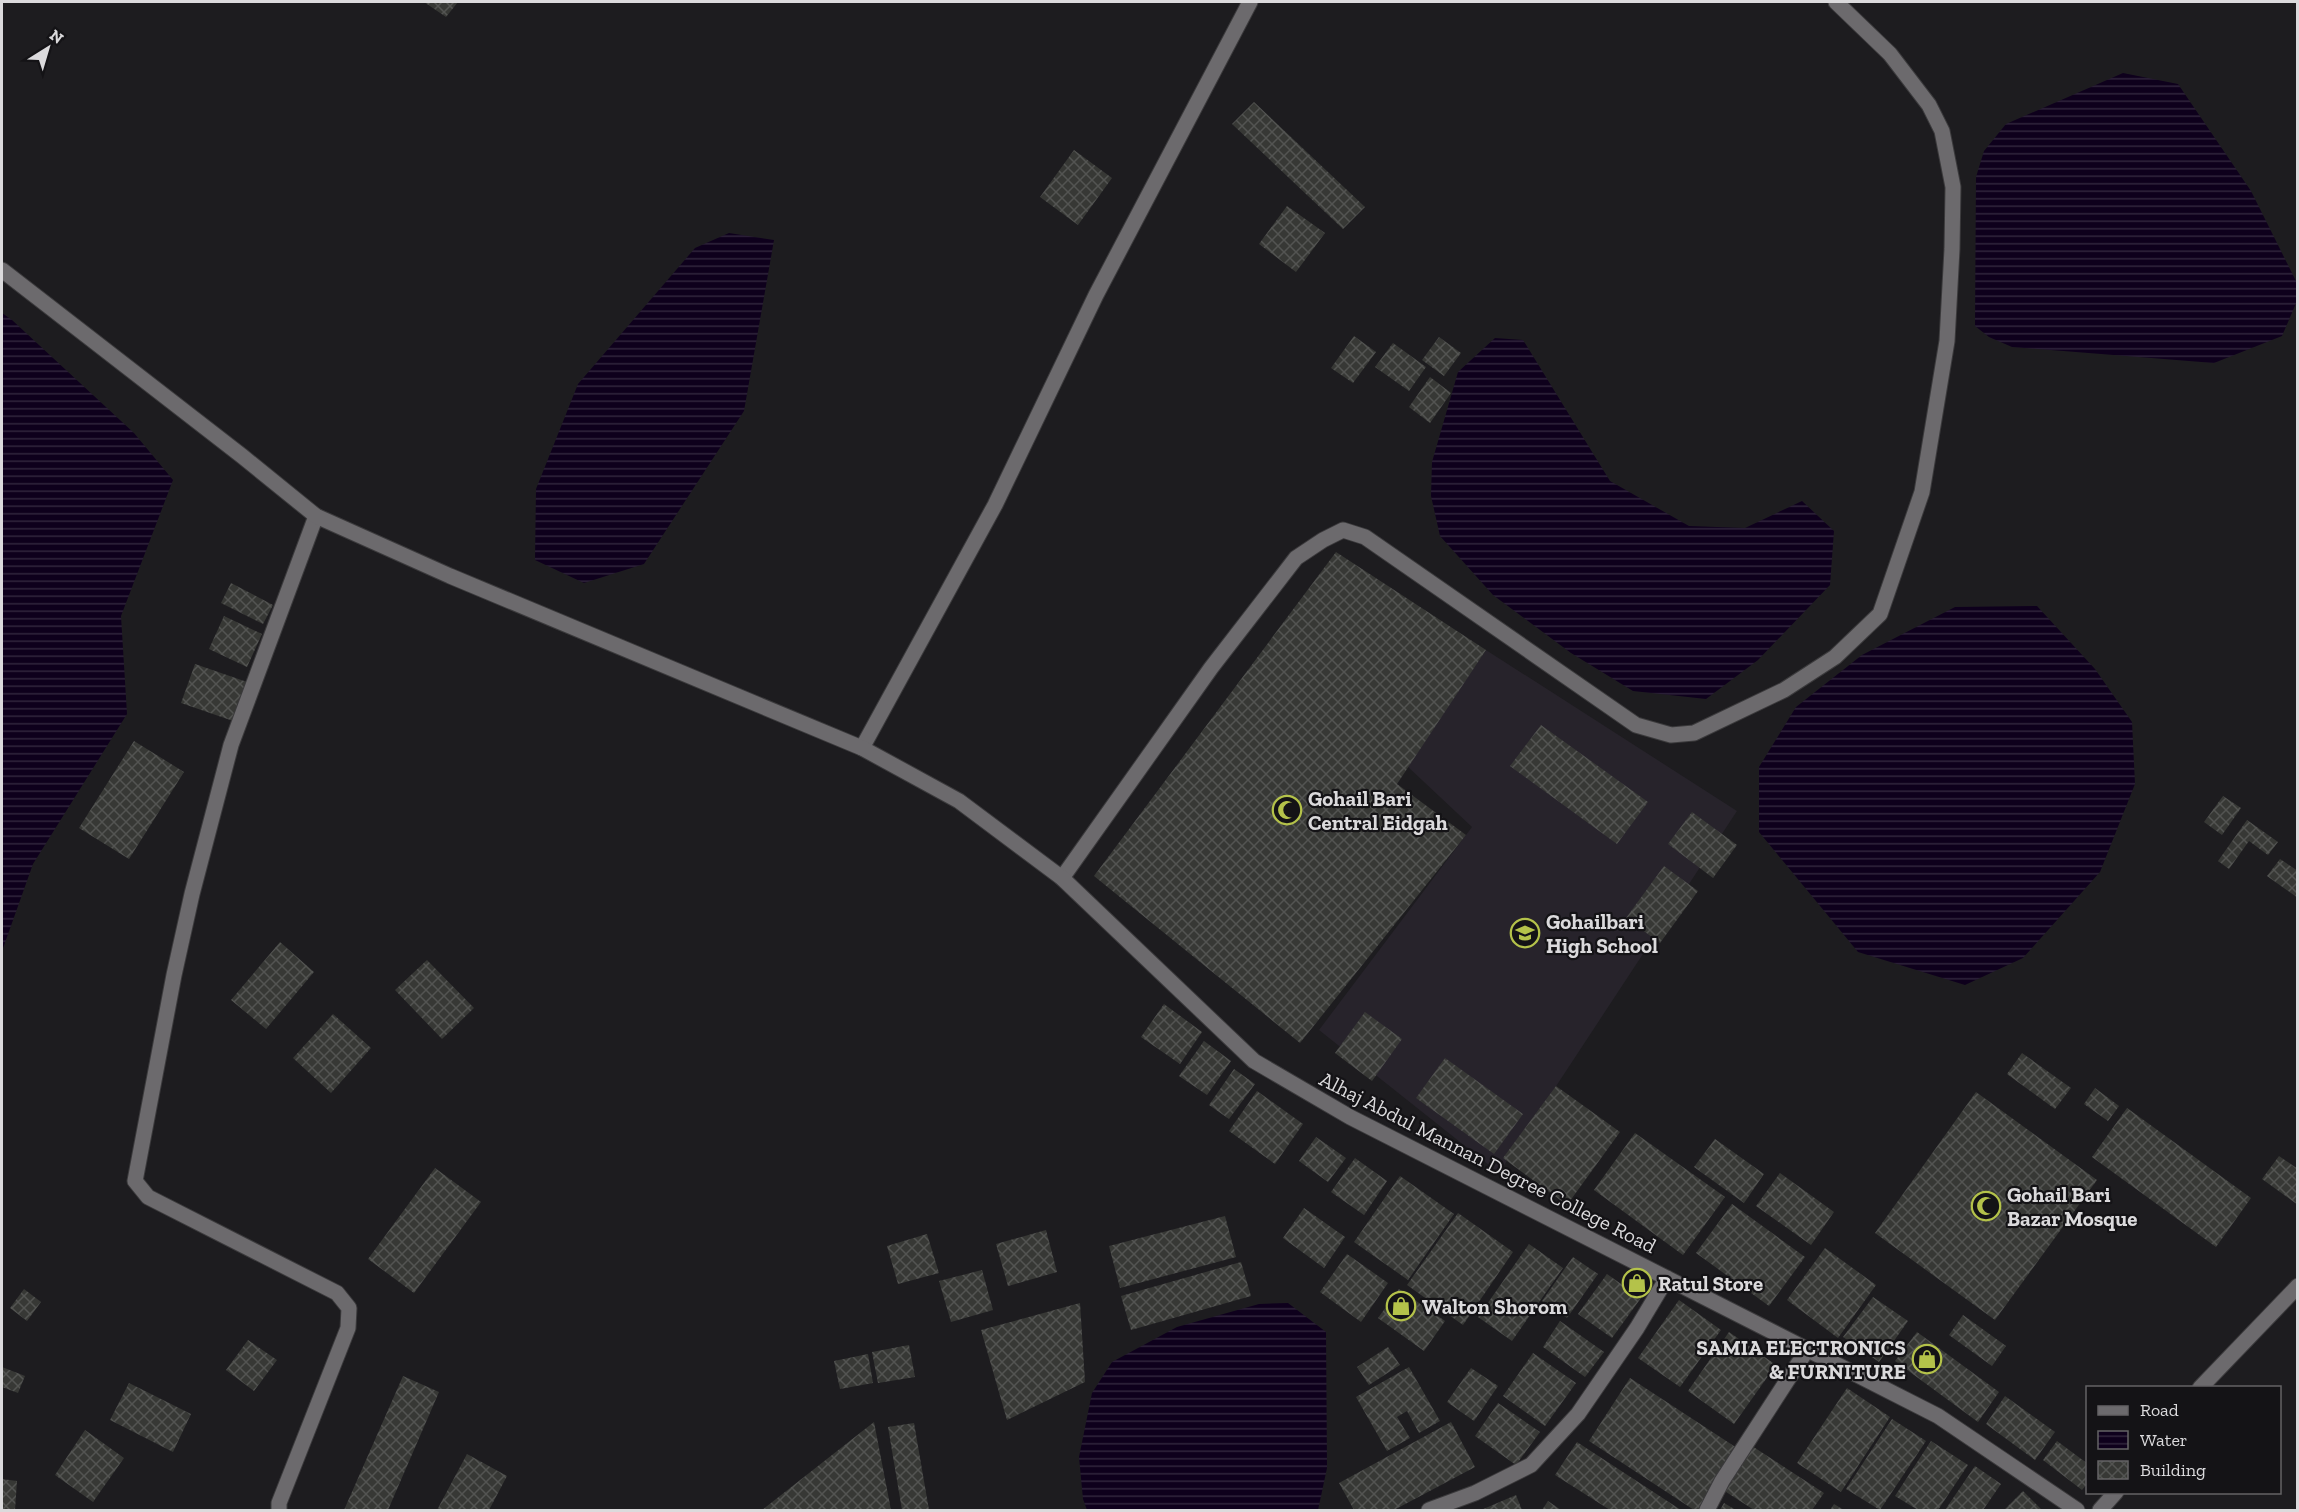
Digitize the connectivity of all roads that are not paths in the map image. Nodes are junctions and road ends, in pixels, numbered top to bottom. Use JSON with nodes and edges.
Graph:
{"nodes":[{"id":1,"x":1250,"y":2,"type":"edge"},
{"id":2,"x":1836,"y":2,"type":"edge"},
{"id":3,"x":2,"y":270,"type":"edge"},
{"id":4,"x":316,"y":516,"type":"junction"},
{"id":5,"x":862,"y":748,"type":"junction"},
{"id":6,"x":1062,"y":878,"type":"junction"},
{"id":7,"x":1667,"y":1278,"type":"junction"},
{"id":8,"x":2298,"y":1286,"type":"edge"},
{"id":9,"x":1807,"y":1350,"type":"junction"},
{"id":10,"x":2202,"y":1386,"type":"edge"},
{"id":11,"x":2114,"y":1494,"type":"edge"},
{"id":12,"x":279,"y":1510,"type":"edge"},
{"id":13,"x":1429,"y":1510,"type":"edge"},
{"id":14,"x":1707,"y":1510,"type":"edge"},
{"id":15,"x":2077,"y":1510,"type":"edge"},
{"id":16,"x":2100,"y":1510,"type":"edge"}],
"edges":[{"from":1,"to":5,"type":"street"},
{"from":2,"to":6,"type":"street"},
{"from":3,"to":4,"type":"street","name":"Alhaj Abdul Mannan Degree College Road"},
{"from":4,"to":5,"type":"street","name":"Alhaj Abdul Mannan Degree College Road"},
{"from":4,"to":12,"type":"street"},
{"from":5,"to":6,"type":"street","name":"Alhaj Abdul Mannan Degree College Road"},
{"from":6,"to":7,"type":"street","name":"Alhaj Abdul Mannan Degree College Road"},
{"from":7,"to":9,"type":"street","name":"Alhaj Abdul Mannan Degree College Road"},
{"from":7,"to":13,"type":"street"},
{"from":8,"to":10,"type":"street"},
{"from":9,"to":14,"type":"street"},
{"from":9,"to":15,"type":"street","name":"Alhaj Abdul Mannan Degree College Road"},
{"from":11,"to":16,"type":"street"}]}
